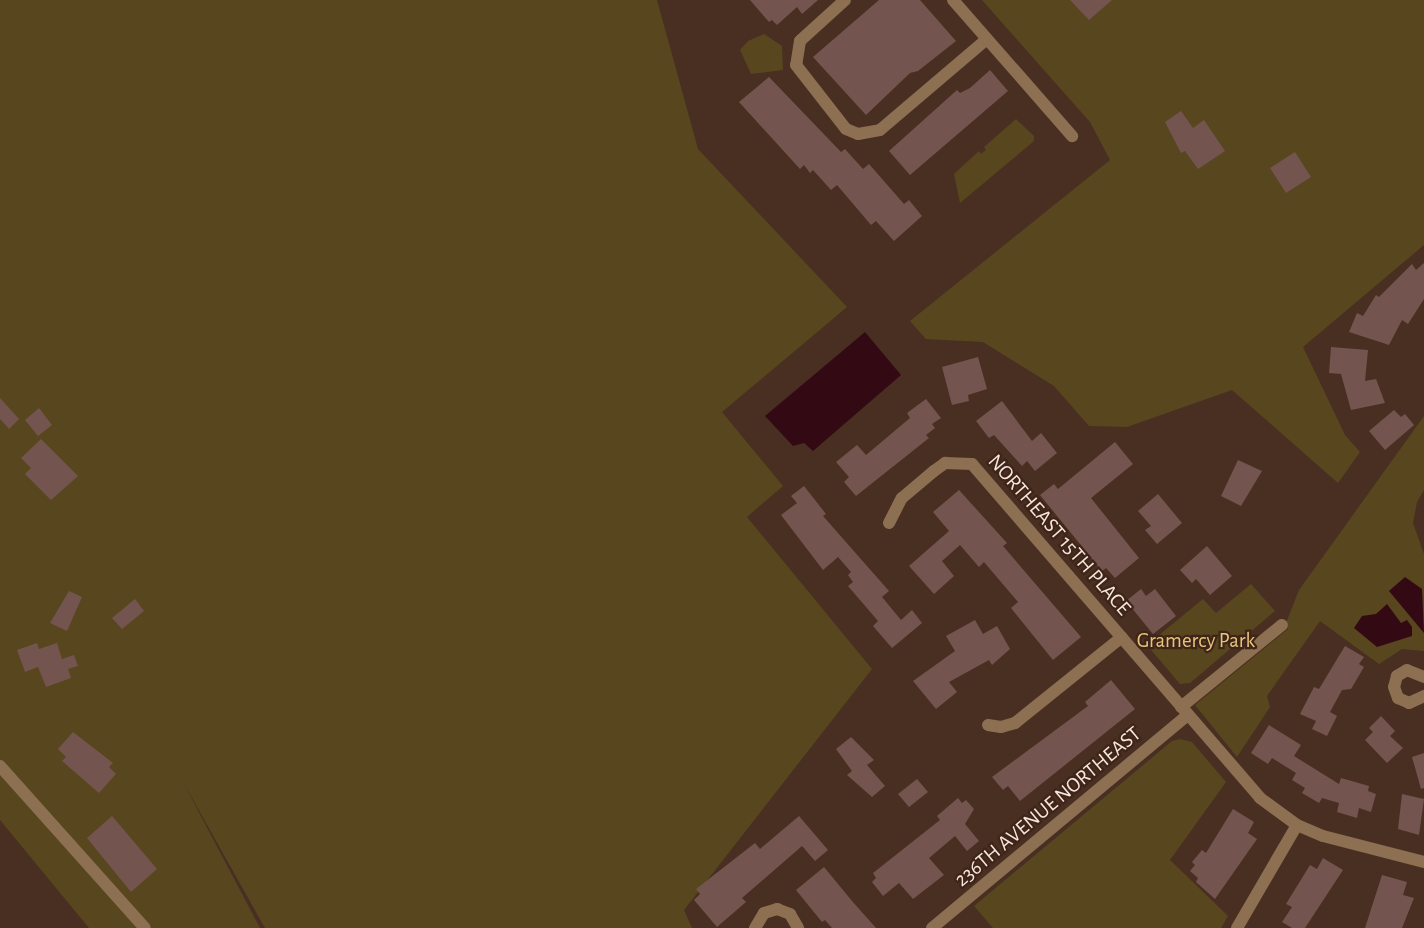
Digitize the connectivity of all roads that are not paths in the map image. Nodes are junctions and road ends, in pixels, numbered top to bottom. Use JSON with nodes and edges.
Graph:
{"nodes":[{"id":1,"x":845,"y":0,"type":"edge"},
{"id":2,"x":953,"y":0,"type":"edge"},
{"id":3,"x":987,"y":39,"type":"junction"},
{"id":4,"x":1072,"y":136,"type":"dead end"},
{"id":5,"x":889,"y":523,"type":"dead end"},
{"id":6,"x":1282,"y":625,"type":"dead end"},
{"id":7,"x":1122,"y":637,"type":"junction"},
{"id":8,"x":1424,"y":676,"type":"edge"},
{"id":9,"x":1424,"y":696,"type":"edge"},
{"id":10,"x":1185,"y":711,"type":"junction"},
{"id":11,"x":988,"y":724,"type":"dead end"},
{"id":12,"x":0,"y":766,"type":"edge"},
{"id":13,"x":1297,"y":825,"type":"junction"},
{"id":14,"x":1424,"y":862,"type":"edge"},
{"id":15,"x":146,"y":928,"type":"edge"},
{"id":16,"x":755,"y":928,"type":"edge"},
{"id":17,"x":798,"y":928,"type":"edge"},
{"id":18,"x":932,"y":928,"type":"edge"},
{"id":19,"x":1237,"y":928,"type":"edge"}],
"edges":[{"from":1,"to":3,"type":"street"},
{"from":2,"to":3,"type":"street"},
{"from":3,"to":4,"type":"street"},
{"from":5,"to":7,"type":"street","name":"NORTHEAST 15TH PLACE"},
{"from":6,"to":10,"type":"street","name":"236TH AVENUE NORTHEAST"},
{"from":7,"to":10,"type":"street","name":"NORTHEAST 15TH PLACE"},
{"from":7,"to":11,"type":"street"},
{"from":8,"to":9,"type":"street"},
{"from":10,"to":13,"type":"street","name":"NORTHEAST 15TH PLACE"},
{"from":10,"to":18,"type":"street","name":"236TH AVENUE NORTHEAST"},
{"from":12,"to":15,"type":"street"},
{"from":13,"to":14,"type":"street","name":"NORTHEAST 15TH PLACE"},
{"from":13,"to":19,"type":"street"},
{"from":16,"to":17,"type":"street"}]}
